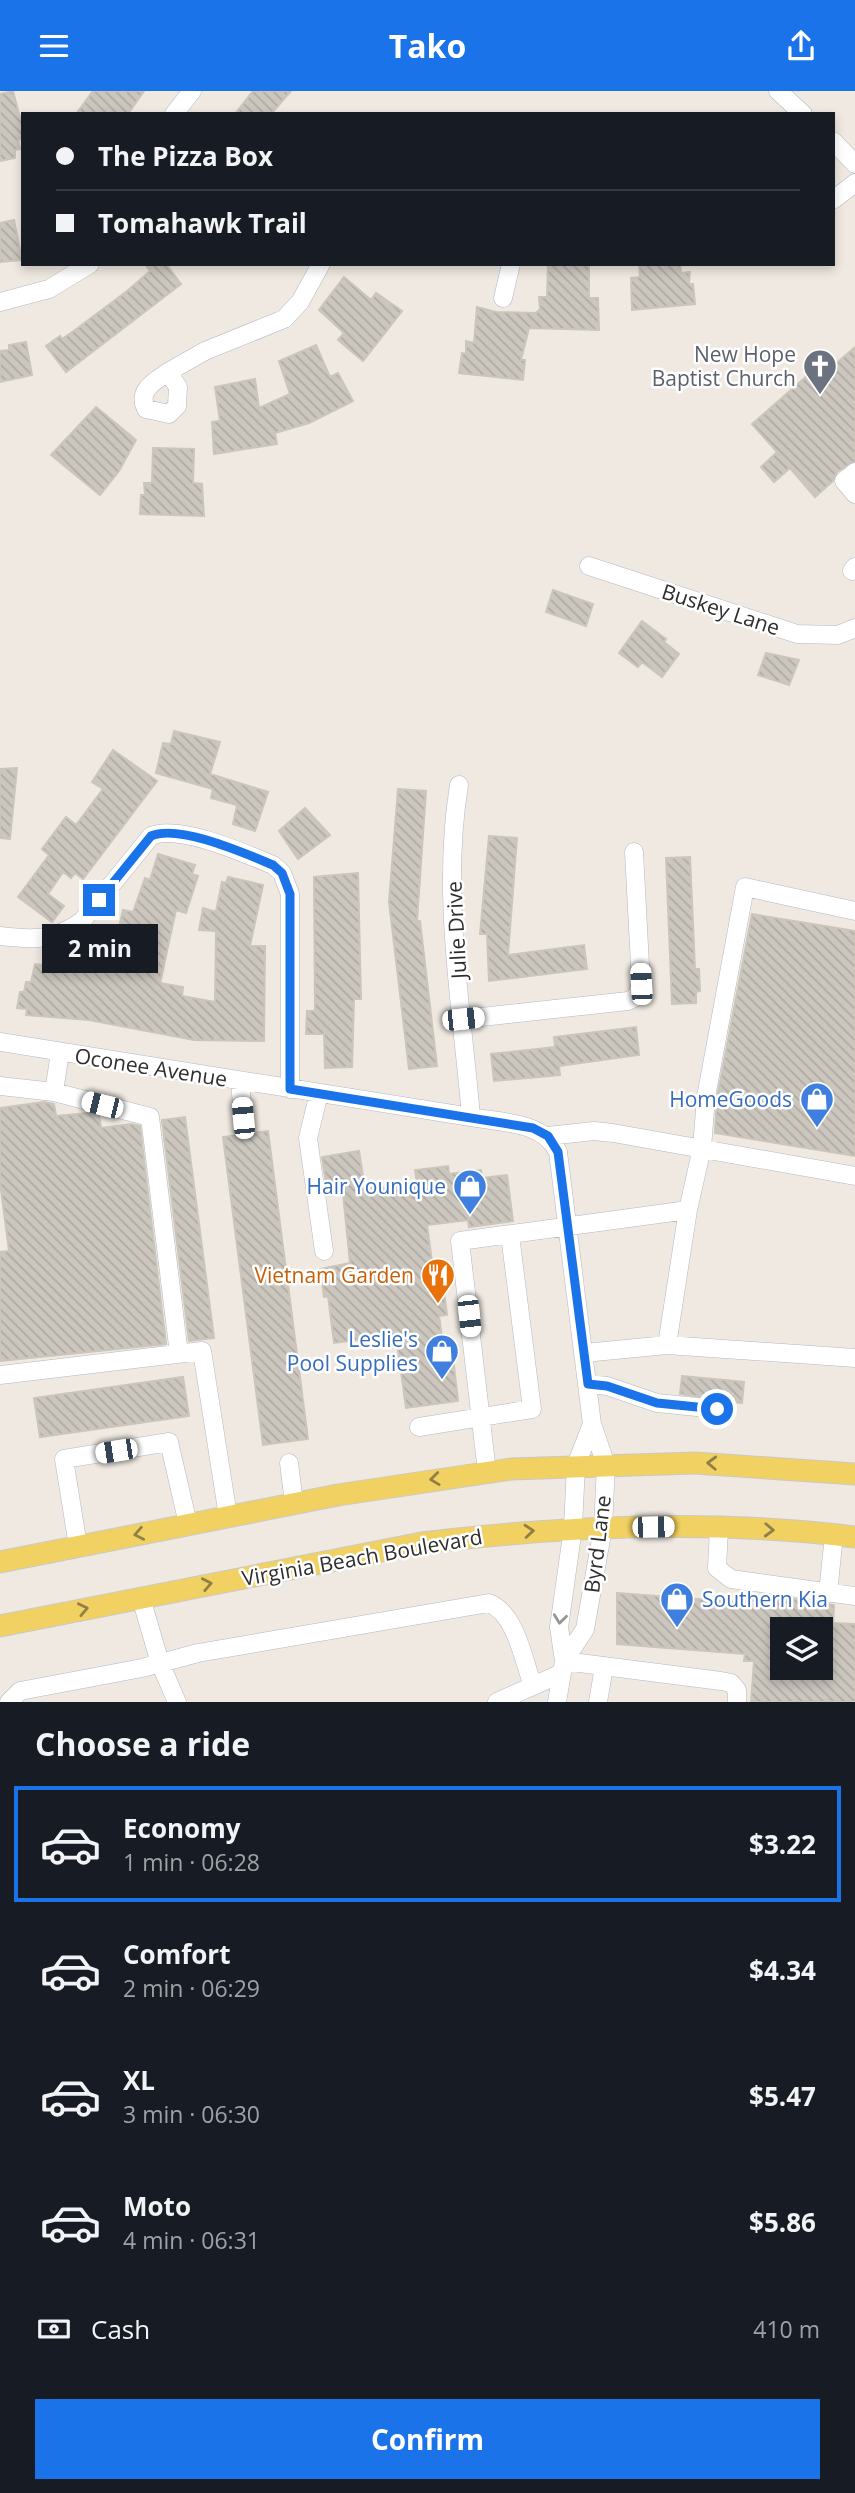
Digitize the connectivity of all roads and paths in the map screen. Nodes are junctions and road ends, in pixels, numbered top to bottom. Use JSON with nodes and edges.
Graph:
{"nodes":[{"id":1,"x":192,"y":91,"type":"edge"},
{"id":2,"x":778,"y":91,"type":"edge"},
{"id":3,"x":176,"y":112,"type":"edge"},
{"id":4,"x":801,"y":112,"type":"edge"},
{"id":5,"x":835,"y":143,"type":"edge"},
{"id":6,"x":855,"y":164,"type":"edge"},
{"id":7,"x":855,"y":183,"type":"edge"},
{"id":8,"x":835,"y":198,"type":"edge"},
{"id":9,"x":87,"y":266,"type":"edge"},
{"id":10,"x":320,"y":266,"type":"edge"},
{"id":11,"x":511,"y":266,"type":"edge"},
{"id":12,"x":503,"y":298,"type":"dead end"},
{"id":13,"x":0,"y":302,"type":"edge"},
{"id":14,"x":168,"y":372,"type":"dead end"},
{"id":15,"x":855,"y":472,"type":"edge"},
{"id":16,"x":855,"y":494,"type":"edge"},
{"id":17,"x":589,"y":566,"type":"dead end"},
{"id":18,"x":855,"y":628,"type":"edge"},
{"id":19,"x":458,"y":785,"type":"dead end"},
{"id":20,"x":634,"y":852,"type":"dead end"},
{"id":21,"x":855,"y":911,"type":"edge"},
{"id":22,"x":0,"y":938,"type":"edge"},
{"id":23,"x":463,"y":1019,"type":"junction"},
{"id":24,"x":0,"y":1042,"type":"edge"},
{"id":25,"x":60,"y":1052,"type":"junction"},
{"id":26,"x":240,"y":1081,"type":"junction"},
{"id":27,"x":0,"y":1086,"type":"edge"},
{"id":28,"x":290,"y":1089,"type":"junction"},
{"id":29,"x":54,"y":1093,"type":"junction"},
{"id":30,"x":319,"y":1093,"type":"junction"},
{"id":31,"x":471,"y":1117,"type":"junction"},
{"id":32,"x":243,"y":1118,"type":"dead end"},
{"id":33,"x":548,"y":1136,"type":"junction"},
{"id":34,"x":702,"y":1148,"type":"junction"},
{"id":35,"x":855,"y":1176,"type":"edge"},
{"id":36,"x":688,"y":1210,"type":"junction"},
{"id":37,"x":569,"y":1227,"type":"junction"},
{"id":38,"x":510,"y":1234,"type":"junction"},
{"id":39,"x":324,"y":1251,"type":"dead end"},
{"id":40,"x":667,"y":1345,"type":"junction"},
{"id":41,"x":584,"y":1353,"type":"junction"},
{"id":42,"x":179,"y":1354,"type":"junction"},
{"id":43,"x":855,"y":1358,"type":"edge"},
{"id":44,"x":0,"y":1375,"type":"edge"},
{"id":45,"x":588,"y":1384,"type":"junction"},
{"id":46,"x":717,"y":1409,"type":"dead end"},
{"id":47,"x":480,"y":1417,"type":"junction"},
{"id":48,"x":592,"y":1424,"type":"junction"},
{"id":49,"x":419,"y":1427,"type":"dead end"},
{"id":50,"x":289,"y":1463,"type":"dead end"},
{"id":51,"x":576,"y":1465,"type":"junction"},
{"id":52,"x":606,"y":1465,"type":"junction"},
{"id":53,"x":486,"y":1472,"type":"junction"},
{"id":54,"x":855,"y":1474,"type":"edge"},
{"id":55,"x":293,"y":1503,"type":"junction"},
{"id":56,"x":228,"y":1517,"type":"junction"},
{"id":57,"x":188,"y":1524,"type":"junction"},
{"id":58,"x":573,"y":1528,"type":"junction"},
{"id":59,"x":603,"y":1528,"type":"junction"},
{"id":60,"x":719,"y":1528,"type":"junction"},
{"id":61,"x":845,"y":1536,"type":"edge"},
{"id":62,"x":78,"y":1546,"type":"junction"},
{"id":63,"x":0,"y":1562,"type":"edge"},
{"id":64,"x":828,"y":1593,"type":"junction"},
{"id":65,"x":855,"y":1596,"type":"edge"},
{"id":66,"x":141,"y":1598,"type":"junction"},
{"id":67,"x":0,"y":1626,"type":"edge"},
{"id":68,"x":160,"y":1663,"type":"junction"},
{"id":69,"x":563,"y":1667,"type":"junction"},
{"id":70,"x":604,"y":1667,"type":"junction"},
{"id":71,"x":533,"y":1686,"type":"junction"},
{"id":72,"x":502,"y":1701,"type":"edge"},
{"id":73,"x":9,"y":1702,"type":"edge"},
{"id":74,"x":177,"y":1702,"type":"edge"},
{"id":75,"x":557,"y":1702,"type":"edge"},
{"id":76,"x":598,"y":1702,"type":"edge"},
{"id":77,"x":737,"y":1702,"type":"edge"}],
"edges":[{"from":1,"to":3,"type":"street"},
{"from":2,"to":4,"type":"street"},
{"from":5,"to":6,"type":"street"},
{"from":7,"to":8,"type":"street"},
{"from":9,"to":13,"type":"street"},
{"from":10,"to":14,"type":"street"},
{"from":11,"to":12,"type":"street"},
{"from":15,"to":16,"type":"street"},
{"from":17,"to":18,"type":"street","name":"Buskey Lane"},
{"from":19,"to":23,"type":"street","name":"Julie Drive"},
{"from":20,"to":23,"type":"street"},
{"from":21,"to":34,"type":"street"},
{"from":22,"to":28,"type":"street"},
{"from":23,"to":31,"type":"street","name":"Julie Drive"},
{"from":24,"to":25,"type":"street","name":"Oconee Avenue"},
{"from":25,"to":26,"type":"street","name":"Oconee Avenue"},
{"from":25,"to":29,"type":"street"},
{"from":26,"to":28,"type":"street","name":"Oconee Avenue"},
{"from":26,"to":32,"type":"street"},
{"from":27,"to":29,"type":"street"},
{"from":28,"to":30,"type":"street","name":"Oconee Avenue"},
{"from":29,"to":42,"type":"street"},
{"from":30,"to":31,"type":"street","name":"Oconee Avenue"},
{"from":30,"to":39,"type":"street"},
{"from":31,"to":33,"type":"street","name":"Oconee Avenue"},
{"from":33,"to":34,"type":"street"},
{"from":33,"to":37,"type":"street","name":"Byrd Lane"},
{"from":34,"to":35,"type":"street"},
{"from":34,"to":36,"type":"street"},
{"from":36,"to":37,"type":"street"},
{"from":36,"to":40,"type":"street"},
{"from":37,"to":38,"type":"street"},
{"from":37,"to":41,"type":"street","name":"Byrd Lane"},
{"from":38,"to":47,"type":"street"},
{"from":38,"to":47,"type":"street"},
{"from":40,"to":41,"type":"street"},
{"from":40,"to":43,"type":"street"},
{"from":41,"to":45,"type":"street","name":"Byrd Lane"},
{"from":42,"to":44,"type":"street"},
{"from":42,"to":56,"type":"street"},
{"from":45,"to":46,"type":"street"},
{"from":45,"to":48,"type":"street","name":"Byrd Lane"},
{"from":47,"to":49,"type":"street"},
{"from":47,"to":53,"type":"street"},
{"from":48,"to":51,"type":"street","name":"Byrd Lane"},
{"from":48,"to":52,"type":"street","name":"Byrd Lane"},
{"from":50,"to":55,"type":"street"},
{"from":51,"to":52,"type":"main road"},
{"from":51,"to":53,"type":"main road"},
{"from":51,"to":58,"type":"street","name":"Byrd Lane"},
{"from":54,"to":52,"type":"main road","one_way":true},
{"from":52,"to":59,"type":"street","name":"Byrd Lane"},
{"from":53,"to":55,"type":"main road","one_way":true},
{"from":55,"to":56,"type":"main road"},
{"from":56,"to":57,"type":"main road"},
{"from":57,"to":62,"type":"main road","one_way":true},
{"from":57,"to":62,"type":"street"},
{"from":58,"to":59,"type":"main road","name":"Virginia Beach Boulevard"},
{"from":66,"to":58,"type":"main road","name":"Virginia Beach Boulevard","one_way":true},
{"from":58,"to":69,"type":"street","name":"Byrd Lane","one_way":true},
{"from":59,"to":60,"type":"main road","name":"Virginia Beach Boulevard"},
{"from":59,"to":69,"type":"street","name":"Byrd Lane"},
{"from":60,"to":61,"type":"main road","name":"Virginia Beach Boulevard","one_way":true},
{"from":60,"to":64,"type":"street"},
{"from":61,"to":64,"type":"street"},
{"from":62,"to":63,"type":"main road"},
{"from":64,"to":65,"type":"street"},
{"from":67,"to":66,"type":"main road","name":"Virginia Beach Boulevard","one_way":true},
{"from":66,"to":68,"type":"street"},
{"from":68,"to":71,"type":"street"},
{"from":68,"to":73,"type":"street"},
{"from":68,"to":74,"type":"street"},
{"from":69,"to":70,"type":"street"},
{"from":69,"to":71,"type":"street"},
{"from":69,"to":75,"type":"street","name":"Byrd Lane"},
{"from":70,"to":76,"type":"street"},
{"from":70,"to":77,"type":"street"},
{"from":71,"to":72,"type":"street"}]}
